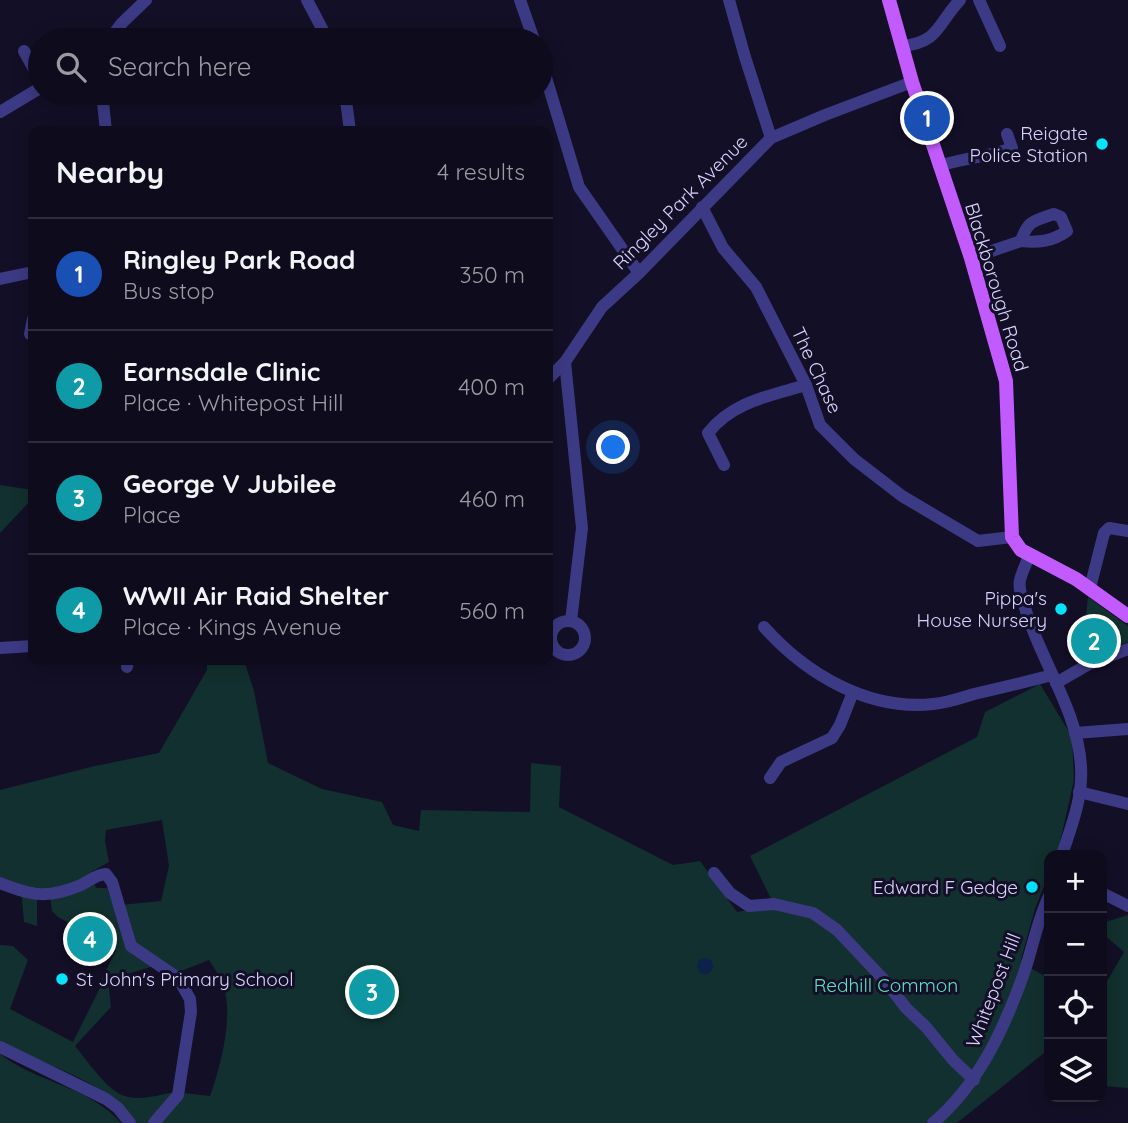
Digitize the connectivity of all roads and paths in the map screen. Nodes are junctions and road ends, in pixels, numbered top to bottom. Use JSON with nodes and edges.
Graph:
{"nodes":[{"id":1,"x":146,"y":0,"type":"edge"},
{"id":2,"x":307,"y":0,"type":"edge"},
{"id":3,"x":520,"y":0,"type":"edge"},
{"id":4,"x":729,"y":0,"type":"edge"},
{"id":5,"x":889,"y":0,"type":"edge"},
{"id":6,"x":960,"y":0,"type":"edge"},
{"id":7,"x":979,"y":0,"type":"edge"},
{"id":8,"x":118,"y":28,"type":"edge"},
{"id":9,"x":322,"y":28,"type":"edge"},
{"id":10,"x":530,"y":28,"type":"edge"},
{"id":11,"x":902,"y":46,"type":"junction"},
{"id":12,"x":1000,"y":46,"type":"dead end"},
{"id":13,"x":24,"y":51,"type":"dead end"},
{"id":14,"x":28,"y":58,"type":"edge"},
{"id":15,"x":912,"y":82,"type":"junction"},
{"id":16,"x":28,"y":96,"type":"edge"},
{"id":17,"x":553,"y":101,"type":"edge"},
{"id":18,"x":103,"y":105,"type":"edge"},
{"id":19,"x":347,"y":105,"type":"edge"},
{"id":20,"x":0,"y":112,"type":"edge"},
{"id":21,"x":105,"y":126,"type":"edge"},
{"id":22,"x":349,"y":126,"type":"edge"},
{"id":23,"x":1007,"y":134,"type":"dead end"},
{"id":24,"x":771,"y":138,"type":"junction"},
{"id":25,"x":939,"y":166,"type":"junction"},
{"id":26,"x":702,"y":207,"type":"junction"},
{"id":27,"x":1021,"y":241,"type":"dead end"},
{"id":28,"x":971,"y":258,"type":"junction"},
{"id":29,"x":639,"y":273,"type":"junction"},
{"id":30,"x":28,"y":277,"type":"edge"},
{"id":31,"x":0,"y":279,"type":"edge"},
{"id":32,"x":565,"y":362,"type":"junction"},
{"id":33,"x":553,"y":374,"type":"edge"},
{"id":34,"x":806,"y":385,"type":"junction"},
{"id":35,"x":723,"y":465,"type":"dead end"},
{"id":36,"x":1128,"y":531,"type":"edge"},
{"id":37,"x":1012,"y":537,"type":"junction"},
{"id":38,"x":1029,"y":555,"type":"junction"},
{"id":39,"x":1090,"y":588,"type":"junction"},
{"id":40,"x":1128,"y":616,"type":"edge"},
{"id":41,"x":571,"y":621,"type":"dead end"},
{"id":42,"x":764,"y":627,"type":"dead end"},
{"id":43,"x":28,"y":646,"type":"edge"},
{"id":44,"x":1,"y":647,"type":"edge"},
{"id":45,"x":1128,"y":649,"type":"edge"},
{"id":46,"x":1054,"y":679,"type":"junction"},
{"id":47,"x":853,"y":692,"type":"junction"},
{"id":48,"x":1128,"y":729,"type":"edge"},
{"id":49,"x":1075,"y":733,"type":"junction"},
{"id":50,"x":769,"y":778,"type":"dead end"},
{"id":51,"x":1080,"y":792,"type":"junction"},
{"id":52,"x":1128,"y":804,"type":"edge"},
{"id":53,"x":1064,"y":850,"type":"edge"},
{"id":54,"x":714,"y":873,"type":"dead end"},
{"id":55,"x":0,"y":883,"type":"edge"},
{"id":56,"x":1107,"y":895,"type":"edge"},
{"id":57,"x":1127,"y":904,"type":"edge"},
{"id":58,"x":1044,"y":906,"type":"edge"},
{"id":59,"x":0,"y":1047,"type":"edge"},
{"id":60,"x":974,"y":1080,"type":"junction"},
{"id":61,"x":130,"y":1123,"type":"edge"},
{"id":62,"x":154,"y":1123,"type":"edge"},
{"id":63,"x":933,"y":1123,"type":"edge"}],
"edges":[{"from":1,"to":8,"type":"street"},
{"from":2,"to":9,"type":"street"},
{"from":3,"to":10,"type":"street"},
{"from":4,"to":24,"type":"street"},
{"from":5,"to":11,"type":"main road","name":"Blackborough Road"},
{"from":6,"to":11,"type":"street"},
{"from":7,"to":12,"type":"street"},
{"from":11,"to":15,"type":"main road","name":"Blackborough Road"},
{"from":13,"to":14,"type":"street"},
{"from":15,"to":24,"type":"street","name":"Ringley Park Avenue"},
{"from":15,"to":25,"type":"main road","name":"Blackborough Road"},
{"from":16,"to":20,"type":"street"},
{"from":17,"to":29,"type":"street"},
{"from":18,"to":21,"type":"street"},
{"from":19,"to":22,"type":"street"},
{"from":23,"to":25,"type":"street"},
{"from":24,"to":26,"type":"street","name":"Ringley Park Avenue"},
{"from":25,"to":28,"type":"main road","name":"Blackborough Road"},
{"from":26,"to":29,"type":"street","name":"Ringley Park Avenue"},
{"from":26,"to":34,"type":"street","name":"The Chase"},
{"from":27,"to":28,"type":"street"},
{"from":28,"to":37,"type":"main road","name":"Blackborough Road"},
{"from":29,"to":32,"type":"street","name":"Ringley Park Avenue"},
{"from":30,"to":31,"type":"street"},
{"from":32,"to":33,"type":"street","name":"Ringley Park Avenue"},
{"from":32,"to":41,"type":"street"},
{"from":34,"to":35,"type":"street"},
{"from":34,"to":37,"type":"street","name":"The Chase"},
{"from":36,"to":39,"type":"street"},
{"from":37,"to":38,"type":"main road"},
{"from":38,"to":39,"type":"main road"},
{"from":38,"to":46,"type":"street"},
{"from":39,"to":40,"type":"main road"},
{"from":42,"to":47,"type":"street"},
{"from":43,"to":44,"type":"street"},
{"from":45,"to":46,"type":"street"},
{"from":46,"to":47,"type":"street"},
{"from":46,"to":49,"type":"street"},
{"from":47,"to":50,"type":"street"},
{"from":48,"to":49,"type":"street"},
{"from":49,"to":51,"type":"street"},
{"from":51,"to":52,"type":"street"},
{"from":51,"to":53,"type":"street"},
{"from":54,"to":60,"type":"street"},
{"from":55,"to":62,"type":"street"},
{"from":56,"to":57,"type":"street"},
{"from":58,"to":60,"type":"street","name":"Whitepost Hill"},
{"from":59,"to":61,"type":"street"},
{"from":60,"to":63,"type":"street","name":"Whitepost Hill"}]}
